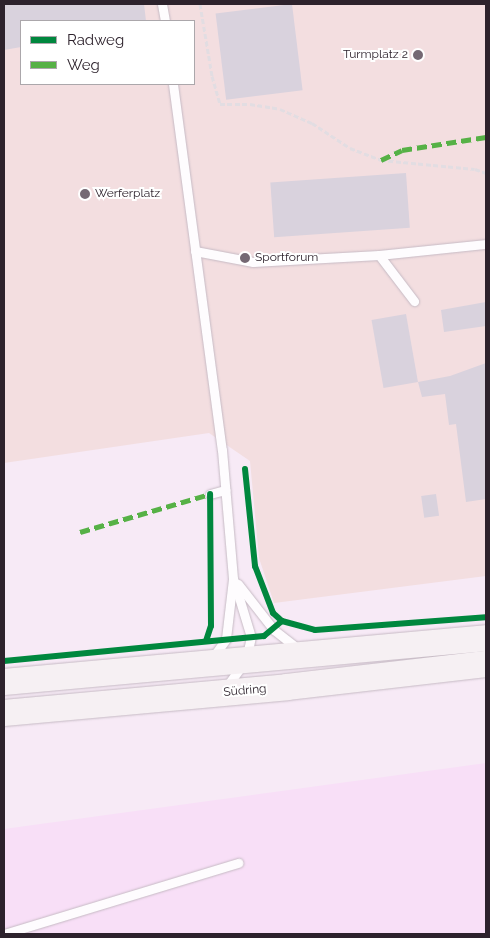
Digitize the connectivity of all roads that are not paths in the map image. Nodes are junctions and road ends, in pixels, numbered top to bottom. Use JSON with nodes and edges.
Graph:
{"nodes":[{"id":1,"x":162,"y":4,"type":"edge"},
{"id":2,"x":165,"y":20,"type":"edge"},
{"id":3,"x":173,"y":85,"type":"edge"},
{"id":4,"x":486,"y":244,"type":"edge"},
{"id":5,"x":195,"y":251,"type":"junction"},
{"id":6,"x":379,"y":254,"type":"junction"},
{"id":7,"x":414,"y":302,"type":"dead end"},
{"id":8,"x":225,"y":490,"type":"junction"},
{"id":9,"x":210,"y":494,"type":"dead end"},
{"id":10,"x":233,"y":579,"type":"junction"},
{"id":11,"x":486,"y":638,"type":"edge"},
{"id":12,"x":307,"y":655,"type":"junction"},
{"id":13,"x":246,"y":660,"type":"junction"},
{"id":14,"x":206,"y":664,"type":"junction"},
{"id":15,"x":486,"y":664,"type":"edge"},
{"id":16,"x":4,"y":682,"type":"edge"},
{"id":17,"x":220,"y":693,"type":"junction"},
{"id":18,"x":4,"y":713,"type":"edge"},
{"id":19,"x":238,"y":863,"type":"dead end"},
{"id":20,"x":4,"y":934,"type":"edge"}],
"edges":[{"from":1,"to":2,"type":"lane"},
{"from":3,"to":5,"type":"lane"},
{"from":4,"to":6,"type":"lane"},
{"from":5,"to":6,"type":"lane"},
{"from":5,"to":8,"type":"lane"},
{"from":6,"to":7,"type":"lane"},
{"from":8,"to":9,"type":"lane"},
{"from":8,"to":10,"type":"lane"},
{"from":10,"to":12,"type":"lane"},
{"from":10,"to":13,"type":"lane"},
{"from":10,"to":14,"type":"lane"},
{"from":11,"to":12,"type":"main road"},
{"from":12,"to":13,"type":"main road"},
{"from":13,"to":14,"type":"main road"},
{"from":13,"to":17,"type":"lane"},
{"from":14,"to":16,"type":"main road"},
{"from":15,"to":17,"type":"main road","name":"Südring"},
{"from":17,"to":18,"type":"main road","name":"Südring"},
{"from":19,"to":20,"type":"lane"}]}
